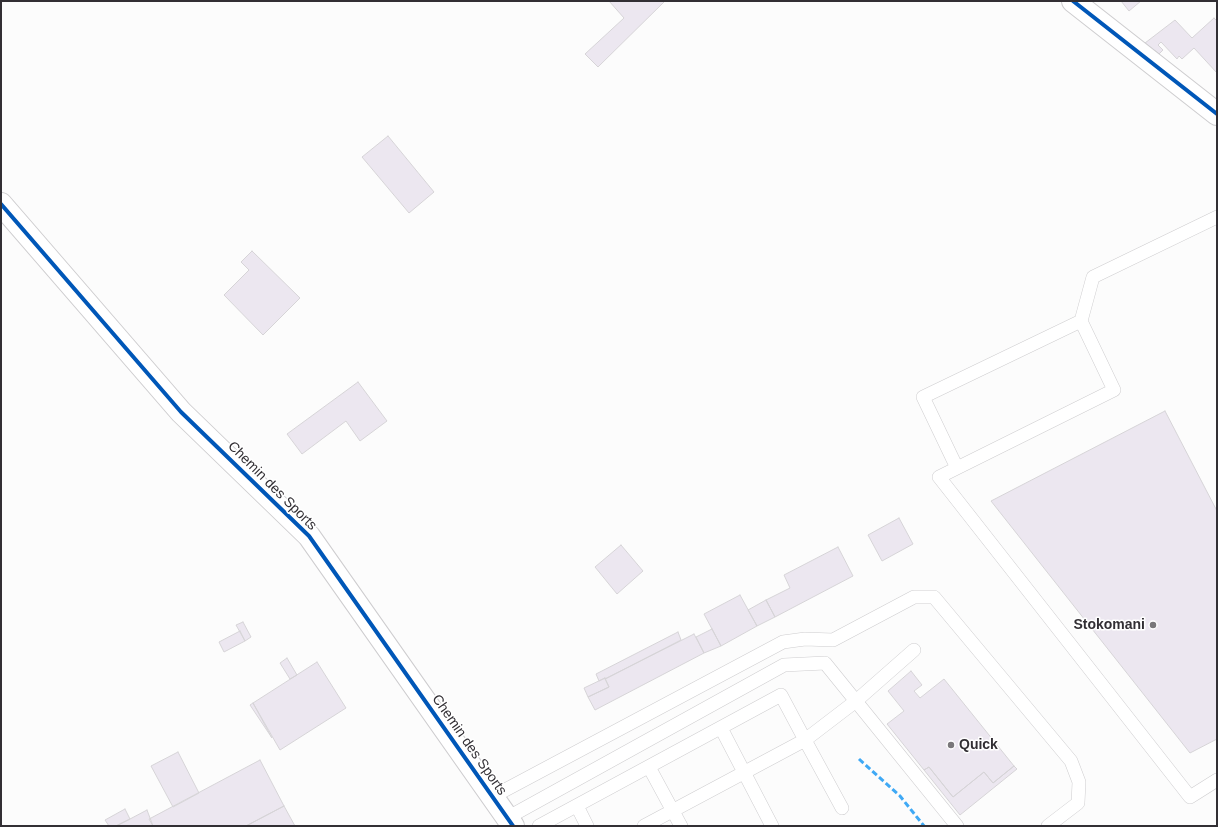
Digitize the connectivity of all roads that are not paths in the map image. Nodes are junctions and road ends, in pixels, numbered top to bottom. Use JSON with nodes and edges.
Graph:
{"nodes":[{"id":1,"x":1073,"y":1,"type":"edge"},
{"id":2,"x":1217,"y":114,"type":"edge"},
{"id":3,"x":1,"y":204,"type":"edge"},
{"id":4,"x":1217,"y":217,"type":"edge"},
{"id":5,"x":1081,"y":321,"type":"junction"},
{"id":6,"x":957,"y":468,"type":"junction"},
{"id":7,"x":914,"y":650,"type":"dead end"},
{"id":8,"x":856,"y":701,"type":"junction"},
{"id":9,"x":721,"y":728,"type":"junction"},
{"id":10,"x":805,"y":740,"type":"junction"},
{"id":11,"x":649,"y":767,"type":"junction"},
{"id":12,"x":744,"y":773,"type":"junction"},
{"id":13,"x":1217,"y":780,"type":"edge"},
{"id":14,"x":492,"y":797,"type":"junction"},
{"id":15,"x":577,"y":806,"type":"junction"},
{"id":16,"x":842,"y":808,"type":"dead end"},
{"id":17,"x":673,"y":811,"type":"junction"},
{"id":18,"x":510,"y":822,"type":"edge"},
{"id":19,"x":539,"y":826,"type":"edge"},
{"id":20,"x":587,"y":826,"type":"edge"},
{"id":21,"x":644,"y":826,"type":"edge"},
{"id":22,"x":681,"y":826,"type":"edge"},
{"id":23,"x":772,"y":826,"type":"edge"},
{"id":24,"x":957,"y":826,"type":"edge"},
{"id":25,"x":1048,"y":826,"type":"edge"}],
"edges":[{"from":1,"to":2,"type":"street"},
{"from":3,"to":14,"type":"street","name":"Chemin des Sports"},
{"from":4,"to":5,"type":"lane"},
{"from":5,"to":6,"type":"lane"},
{"from":5,"to":6,"type":"lane"},
{"from":6,"to":13,"type":"lane"},
{"from":7,"to":8,"type":"lane"},
{"from":8,"to":10,"type":"lane"},
{"from":8,"to":18,"type":"lane"},
{"from":8,"to":24,"type":"lane"},
{"from":9,"to":10,"type":"lane"},
{"from":9,"to":11,"type":"lane"},
{"from":9,"to":12,"type":"lane"},
{"from":10,"to":12,"type":"lane"},
{"from":10,"to":16,"type":"lane"},
{"from":11,"to":15,"type":"lane"},
{"from":11,"to":17,"type":"lane"},
{"from":12,"to":17,"type":"lane"},
{"from":12,"to":23,"type":"lane"},
{"from":14,"to":18,"type":"street","name":"Chemin des Sports"},
{"from":14,"to":25,"type":"lane"},
{"from":15,"to":19,"type":"lane"},
{"from":15,"to":20,"type":"lane"},
{"from":17,"to":21,"type":"lane"},
{"from":17,"to":22,"type":"lane"}]}
